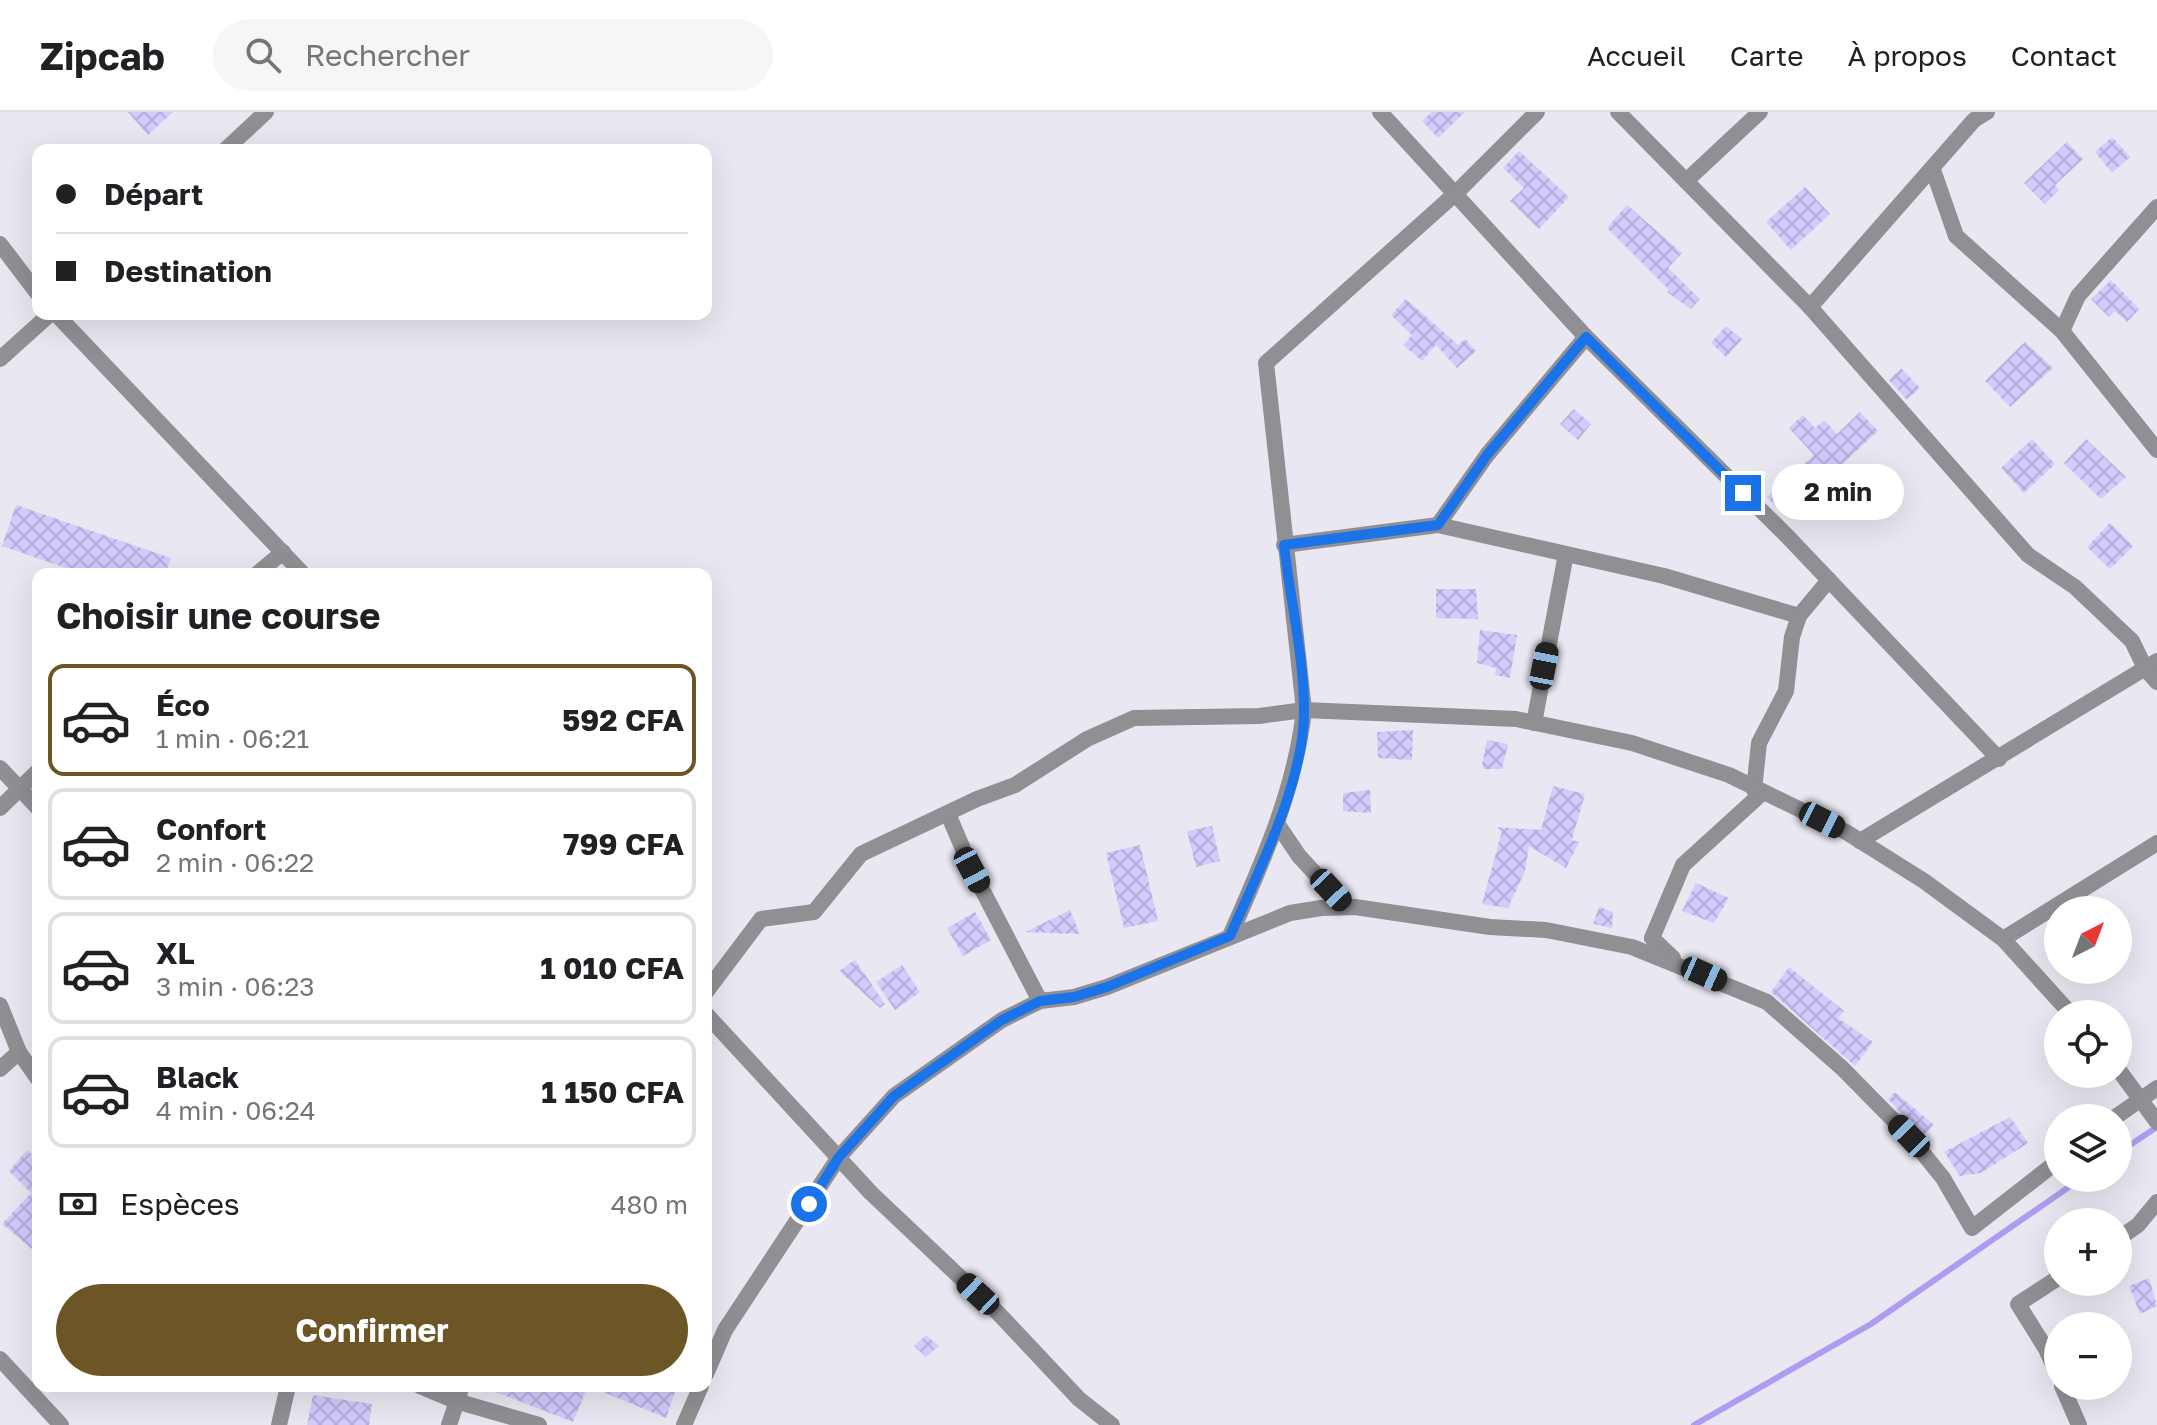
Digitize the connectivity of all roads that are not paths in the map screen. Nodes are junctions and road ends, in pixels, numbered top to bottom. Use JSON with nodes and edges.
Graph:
{"nodes":[{"id":1,"x":1380,"y":112,"type":"edge"},
{"id":2,"x":1537,"y":112,"type":"edge"},
{"id":3,"x":1618,"y":112,"type":"edge"},
{"id":4,"x":1760,"y":112,"type":"edge"},
{"id":5,"x":1987,"y":112,"type":"edge"},
{"id":6,"x":259,"y":114,"type":"edge"},
{"id":7,"x":231,"y":144,"type":"edge"},
{"id":8,"x":1933,"y":170,"type":"junction"},
{"id":9,"x":1686,"y":181,"type":"junction"},
{"id":10,"x":1456,"y":193,"type":"junction"},
{"id":11,"x":2157,"y":207,"type":"edge"},
{"id":12,"x":0,"y":244,"type":"edge"},
{"id":13,"x":32,"y":286,"type":"edge"},
{"id":14,"x":1810,"y":307,"type":"junction"},
{"id":15,"x":46,"y":320,"type":"edge"},
{"id":16,"x":59,"y":320,"type":"edge"},
{"id":17,"x":2062,"y":331,"type":"junction"},
{"id":18,"x":1586,"y":337,"type":"junction"},
{"id":19,"x":0,"y":359,"type":"edge"},
{"id":20,"x":2157,"y":450,"type":"edge"},
{"id":21,"x":1438,"y":525,"type":"junction"},
{"id":22,"x":1284,"y":545,"type":"junction"},
{"id":23,"x":283,"y":552,"type":"junction"},
{"id":24,"x":1566,"y":554,"type":"junction"},
{"id":25,"x":264,"y":568,"type":"edge"},
{"id":26,"x":298,"y":568,"type":"edge"},
{"id":27,"x":1829,"y":580,"type":"junction"},
{"id":28,"x":1799,"y":616,"type":"junction"},
{"id":29,"x":2151,"y":665,"type":"edge"},
{"id":30,"x":2157,"y":682,"type":"edge"},
{"id":31,"x":1304,"y":710,"type":"junction"},
{"id":32,"x":1534,"y":723,"type":"junction"},
{"id":33,"x":1999,"y":759,"type":"junction"},
{"id":34,"x":0,"y":768,"type":"edge"},
{"id":35,"x":32,"y":776,"type":"edge"},
{"id":36,"x":19,"y":787,"type":"junction"},
{"id":37,"x":1758,"y":792,"type":"junction"},
{"id":38,"x":32,"y":801,"type":"edge"},
{"id":39,"x":0,"y":808,"type":"edge"},
{"id":40,"x":948,"y":814,"type":"junction"},
{"id":41,"x":1278,"y":825,"type":"junction"},
{"id":42,"x":1860,"y":841,"type":"junction"},
{"id":43,"x":2157,"y":843,"type":"edge"},
{"id":44,"x":1346,"y":907,"type":"junction"},
{"id":45,"x":1230,"y":936,"type":"junction"},
{"id":46,"x":2003,"y":939,"type":"junction"},
{"id":47,"x":1677,"y":962,"type":"junction"},
{"id":48,"x":712,"y":984,"type":"edge"},
{"id":49,"x":2058,"y":1000,"type":"edge"},
{"id":50,"x":1040,"y":1001,"type":"junction"},
{"id":51,"x":0,"y":1005,"type":"edge"},
{"id":52,"x":712,"y":1020,"type":"edge"},
{"id":53,"x":19,"y":1052,"type":"junction"},
{"id":54,"x":0,"y":1069,"type":"edge"},
{"id":55,"x":32,"y":1070,"type":"edge"},
{"id":56,"x":2132,"y":1088,"type":"edge"},
{"id":57,"x":2157,"y":1088,"type":"edge"},
{"id":58,"x":2139,"y":1098,"type":"junction"},
{"id":59,"x":2132,"y":1104,"type":"edge"},
{"id":60,"x":2157,"y":1122,"type":"edge"},
{"id":61,"x":839,"y":1157,"type":"junction"},
{"id":62,"x":2044,"y":1172,"type":"edge"},
{"id":63,"x":2157,"y":1202,"type":"edge"},
{"id":64,"x":2132,"y":1229,"type":"edge"},
{"id":65,"x":2044,"y":1287,"type":"edge"},
{"id":66,"x":2044,"y":1346,"type":"edge"},
{"id":67,"x":0,"y":1359,"type":"edge"},
{"id":68,"x":712,"y":1360,"type":"edge"},
{"id":69,"x":287,"y":1392,"type":"edge"},
{"id":70,"x":698,"y":1392,"type":"edge"},
{"id":71,"x":459,"y":1394,"type":"edge"},
{"id":72,"x":2068,"y":1400,"type":"edge"},
{"id":73,"x":61,"y":1425,"type":"edge"},
{"id":74,"x":279,"y":1425,"type":"edge"},
{"id":75,"x":449,"y":1425,"type":"edge"},
{"id":76,"x":539,"y":1425,"type":"edge"},
{"id":77,"x":684,"y":1425,"type":"edge"},
{"id":78,"x":1112,"y":1425,"type":"edge"},
{"id":79,"x":2079,"y":1425,"type":"edge"}],
"edges":[{"from":1,"to":10,"type":"street"},
{"from":2,"to":10,"type":"street"},
{"from":3,"to":9,"type":"street"},
{"from":4,"to":9,"type":"street"},
{"from":5,"to":8,"type":"street"},
{"from":6,"to":7,"type":"street"},
{"from":8,"to":14,"type":"street"},
{"from":8,"to":17,"type":"street"},
{"from":9,"to":14,"type":"street"},
{"from":10,"to":18,"type":"street"},
{"from":10,"to":22,"type":"street"},
{"from":11,"to":17,"type":"street"},
{"from":12,"to":13,"type":"street"},
{"from":14,"to":29,"type":"street"},
{"from":15,"to":19,"type":"street"},
{"from":16,"to":23,"type":"street"},
{"from":17,"to":20,"type":"street"},
{"from":18,"to":21,"type":"street"},
{"from":18,"to":27,"type":"street"},
{"from":21,"to":22,"type":"street"},
{"from":21,"to":24,"type":"street"},
{"from":22,"to":31,"type":"street"},
{"from":23,"to":25,"type":"street"},
{"from":23,"to":26,"type":"street"},
{"from":24,"to":28,"type":"street"},
{"from":24,"to":32,"type":"street"},
{"from":27,"to":28,"type":"street"},
{"from":27,"to":33,"type":"street"},
{"from":28,"to":37,"type":"street"},
{"from":29,"to":30,"type":"street"},
{"from":29,"to":33,"type":"street"},
{"from":31,"to":32,"type":"street"},
{"from":31,"to":40,"type":"street"},
{"from":31,"to":41,"type":"street"},
{"from":32,"to":37,"type":"street"},
{"from":33,"to":42,"type":"street"},
{"from":34,"to":36,"type":"street"},
{"from":35,"to":36,"type":"street"},
{"from":36,"to":38,"type":"street"},
{"from":36,"to":39,"type":"street"},
{"from":37,"to":42,"type":"street"},
{"from":37,"to":47,"type":"street"},
{"from":40,"to":48,"type":"street"},
{"from":40,"to":50,"type":"street"},
{"from":41,"to":44,"type":"street"},
{"from":41,"to":45,"type":"street"},
{"from":42,"to":46,"type":"street"},
{"from":43,"to":46,"type":"street"},
{"from":44,"to":45,"type":"street"},
{"from":44,"to":47,"type":"street"},
{"from":45,"to":50,"type":"street"},
{"from":46,"to":49,"type":"street"},
{"from":47,"to":62,"type":"street"},
{"from":50,"to":61,"type":"street"},
{"from":51,"to":53,"type":"street"},
{"from":52,"to":61,"type":"street"},
{"from":53,"to":54,"type":"street"},
{"from":53,"to":55,"type":"street"},
{"from":56,"to":58,"type":"street"},
{"from":57,"to":58,"type":"street"},
{"from":58,"to":59,"type":"street"},
{"from":58,"to":60,"type":"street"},
{"from":61,"to":68,"type":"street"},
{"from":61,"to":78,"type":"street"},
{"from":63,"to":64,"type":"street"},
{"from":65,"to":66,"type":"street"},
{"from":67,"to":73,"type":"street"},
{"from":69,"to":74,"type":"street"},
{"from":70,"to":77,"type":"street"},
{"from":71,"to":75,"type":"street"},
{"from":71,"to":76,"type":"street"},
{"from":72,"to":79,"type":"street"}]}
